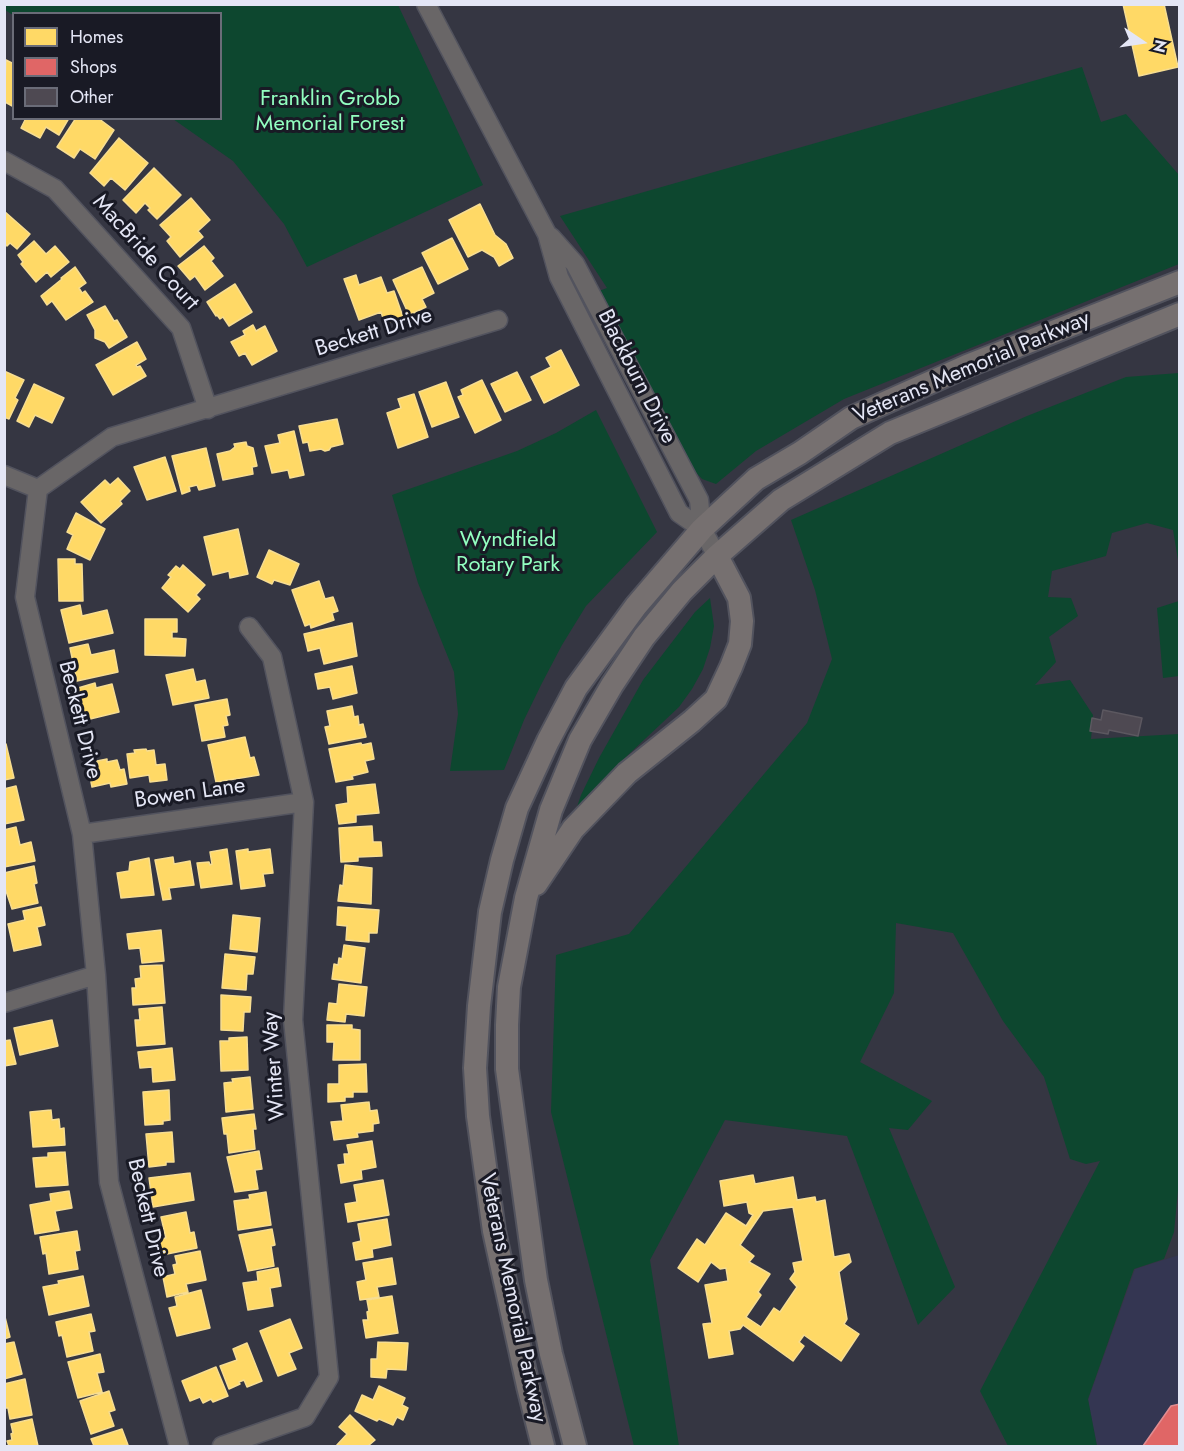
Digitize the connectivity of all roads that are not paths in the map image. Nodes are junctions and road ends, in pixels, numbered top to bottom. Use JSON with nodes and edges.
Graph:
{"nodes":[{"id":1,"x":426,"y":4,"type":"edge"},
{"id":2,"x":4,"y":161,"type":"edge"},
{"id":3,"x":1179,"y":282,"type":"edge"},
{"id":4,"x":1179,"y":314,"type":"edge"},
{"id":5,"x":498,"y":320,"type":"dead end"},
{"id":6,"x":208,"y":409,"type":"junction"},
{"id":7,"x":4,"y":475,"type":"edge"},
{"id":8,"x":38,"y":489,"type":"junction"},
{"id":9,"x":702,"y":529,"type":"junction"},
{"id":10,"x":717,"y":556,"type":"junction"},
{"id":11,"x":249,"y":627,"type":"dead end"},
{"id":12,"x":304,"y":802,"type":"junction"},
{"id":13,"x":82,"y":834,"type":"junction"},
{"id":14,"x":526,"y":898,"type":"junction"},
{"id":15,"x":96,"y":975,"type":"junction"},
{"id":16,"x":4,"y":1003,"type":"edge"},
{"id":17,"x":179,"y":1446,"type":"edge"},
{"id":18,"x":222,"y":1446,"type":"edge"},
{"id":19,"x":543,"y":1446,"type":"edge"},
{"id":20,"x":575,"y":1446,"type":"edge"}],
"edges":[{"from":1,"to":9,"type":"street","name":"Blackburn Drive"},
{"from":2,"to":6,"type":"street","name":"MacBride Court"},
{"from":3,"to":9,"type":"main road","name":"Veterans Memorial Parkway"},
{"from":4,"to":10,"type":"main road","name":"Veterans Memorial Parkway"},
{"from":5,"to":6,"type":"street","name":"Beckett Drive"},
{"from":6,"to":8,"type":"street","name":"Beckett Drive"},
{"from":7,"to":8,"type":"street"},
{"from":8,"to":13,"type":"street","name":"Beckett Drive"},
{"from":9,"to":10,"type":"street","name":"Blackburn Drive"},
{"from":9,"to":19,"type":"main road","name":"Veterans Memorial Parkway"},
{"from":10,"to":14,"type":"main road","name":"Veterans Memorial Parkway"},
{"from":10,"to":14,"type":"main road"},
{"from":11,"to":12,"type":"street","name":"Winter Way"},
{"from":12,"to":13,"type":"street","name":"Bowen Lane"},
{"from":12,"to":18,"type":"street","name":"Winter Way"},
{"from":13,"to":15,"type":"street","name":"Beckett Drive"},
{"from":14,"to":20,"type":"main road","name":"Veterans Memorial Parkway"},
{"from":15,"to":16,"type":"street"},
{"from":15,"to":17,"type":"street","name":"Beckett Drive"}]}
